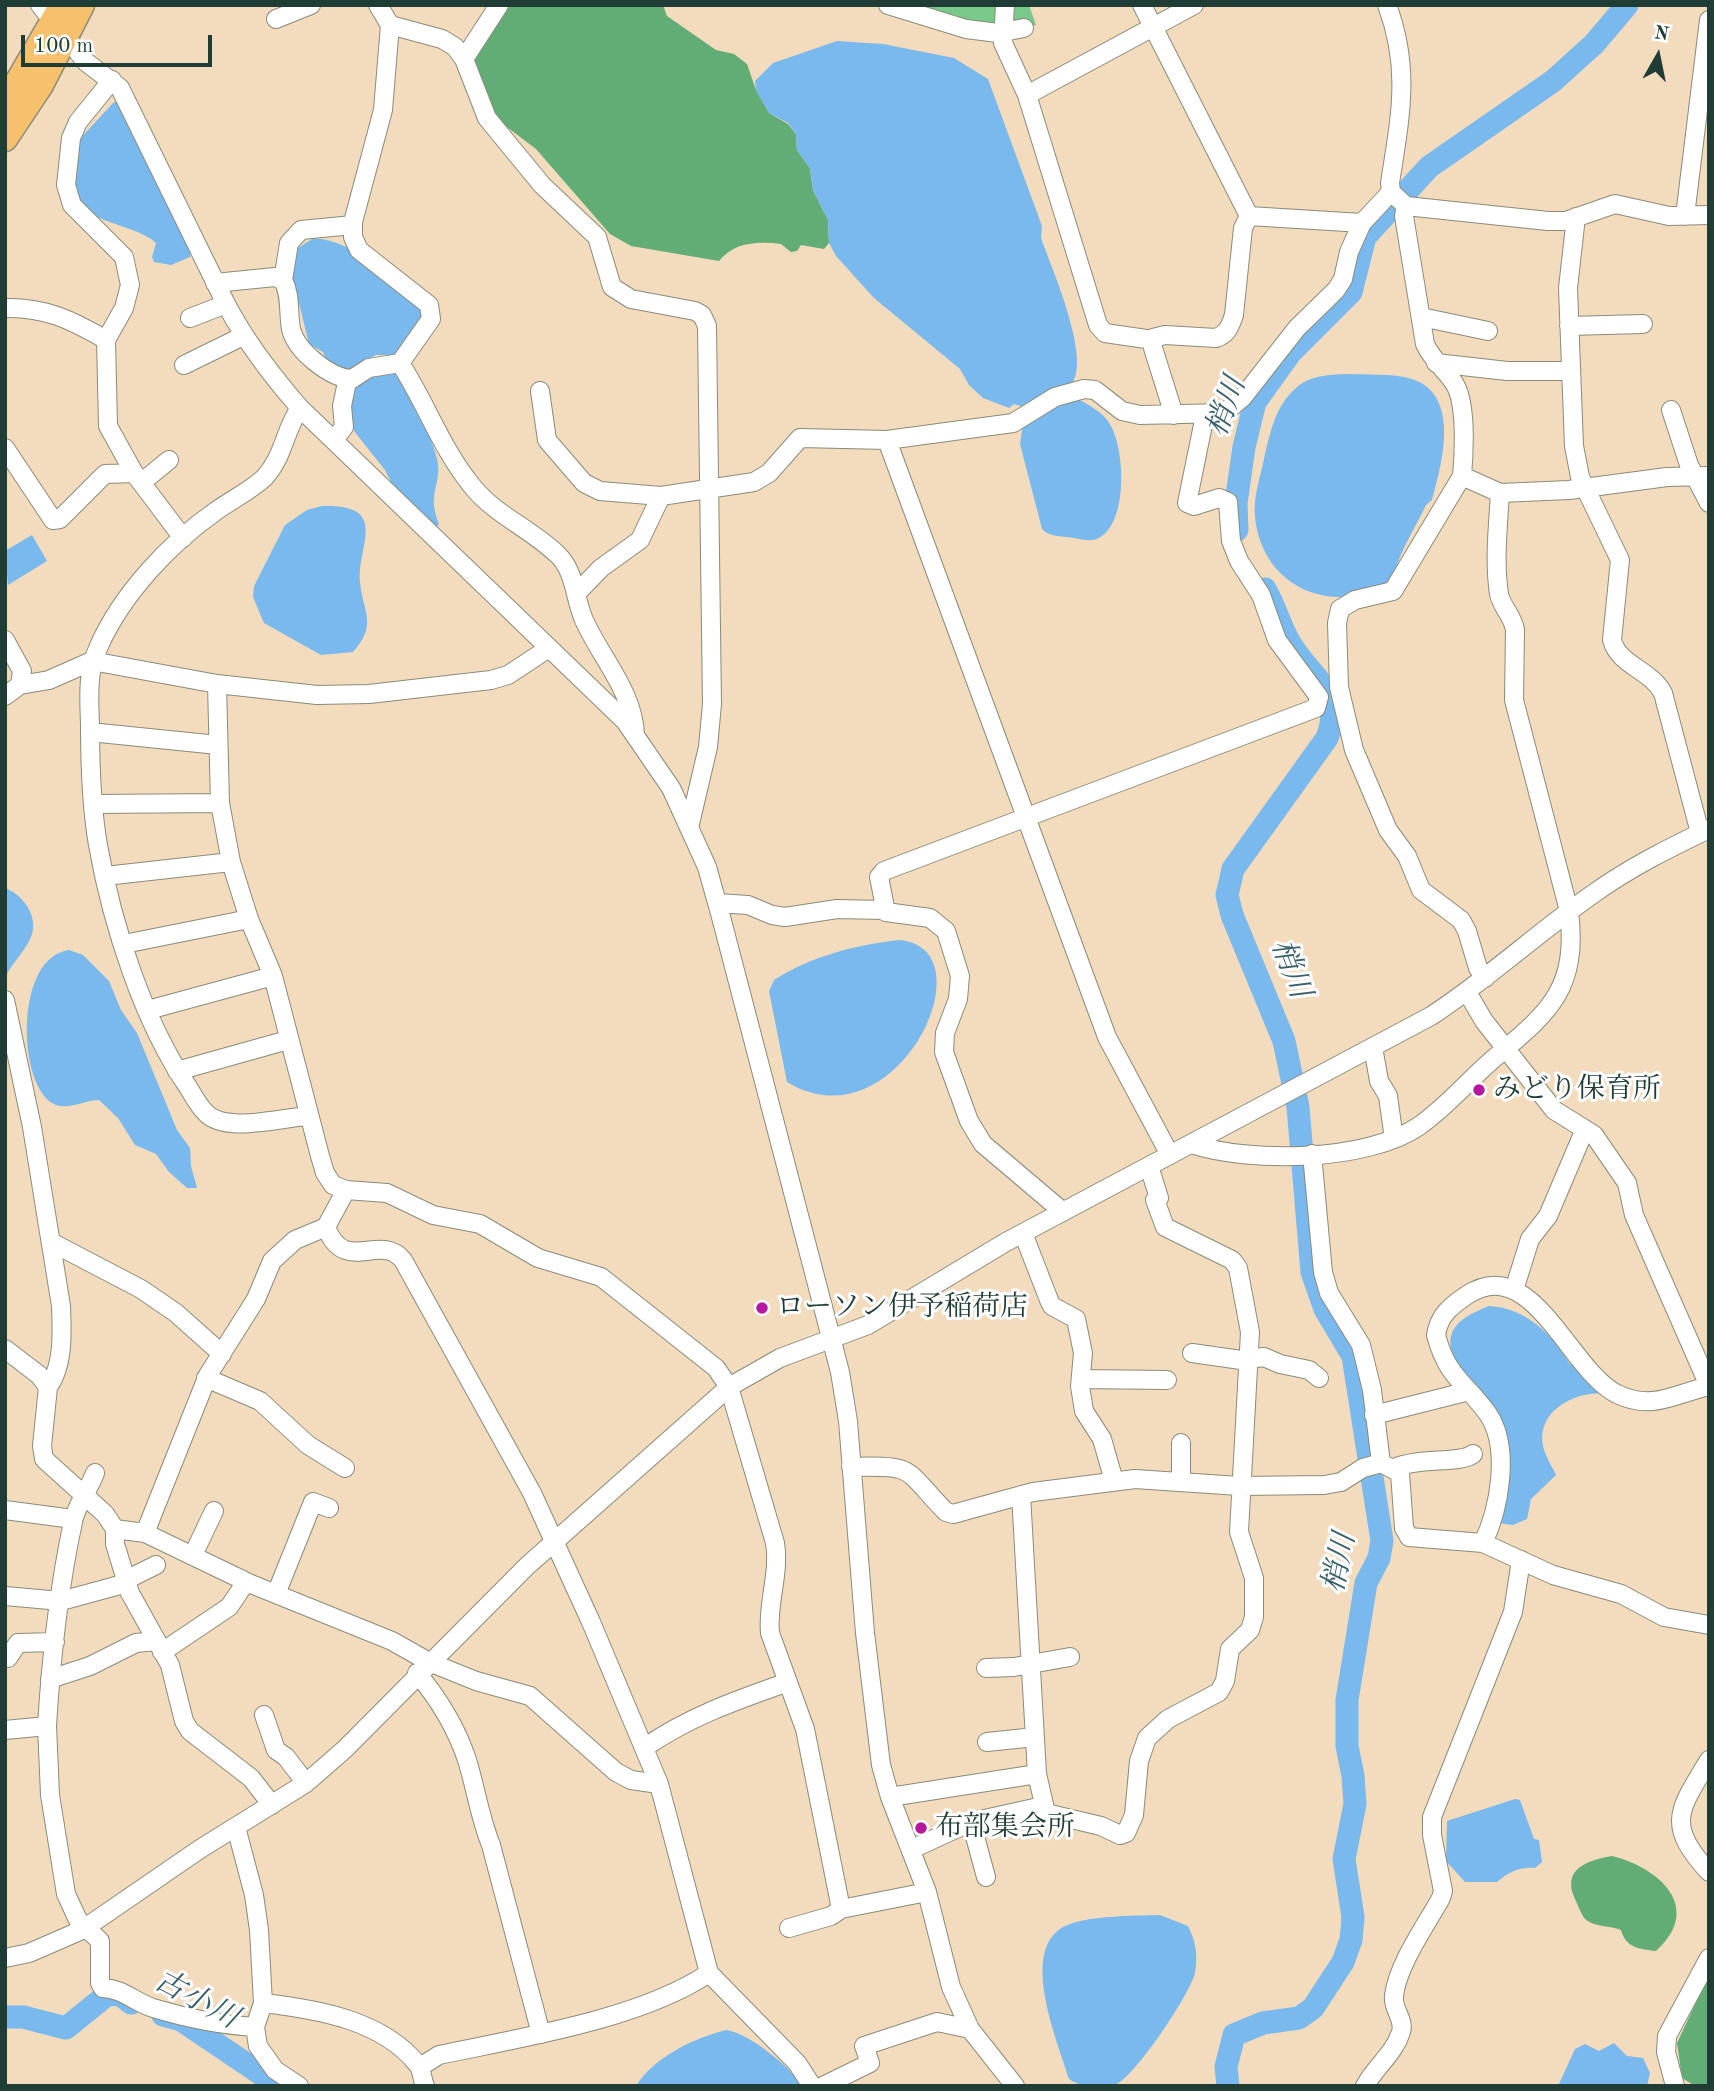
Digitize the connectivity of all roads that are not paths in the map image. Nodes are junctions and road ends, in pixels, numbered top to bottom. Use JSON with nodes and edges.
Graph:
{"nodes":[{"id":1,"x":82,"y":5,"type":"edge"},
{"id":2,"x":311,"y":5,"type":"edge"},
{"id":3,"x":378,"y":5,"type":"edge"},
{"id":4,"x":499,"y":5,"type":"edge"},
{"id":5,"x":888,"y":5,"type":"edge"},
{"id":6,"x":1005,"y":5,"type":"edge"},
{"id":7,"x":1142,"y":5,"type":"edge"},
{"id":8,"x":1194,"y":5,"type":"edge"},
{"id":9,"x":1387,"y":5,"type":"edge"},
{"id":10,"x":1705,"y":5,"type":"edge"},
{"id":11,"x":1709,"y":9,"type":"edge"},
{"id":12,"x":56,"y":18,"type":"edge"},
{"id":13,"x":276,"y":19,"type":"dead end"},
{"id":14,"x":1709,"y":20,"type":"edge"},
{"id":15,"x":390,"y":25,"type":"junction"},
{"id":16,"x":1024,"y":28,"type":"dead end"},
{"id":17,"x":1153,"y":28,"type":"junction"},
{"id":18,"x":1002,"y":31,"type":"junction"},
{"id":19,"x":464,"y":59,"type":"junction"},
{"id":20,"x":112,"y":80,"type":"junction"},
{"id":21,"x":1027,"y":95,"type":"junction"},
{"id":22,"x":5,"y":103,"type":"edge"},
{"id":23,"x":1703,"y":114,"type":"edge"},
{"id":24,"x":5,"y":139,"type":"edge"},
{"id":25,"x":1397,"y":198,"type":"junction"},
{"id":26,"x":1709,"y":215,"type":"edge"},
{"id":27,"x":1250,"y":216,"type":"junction"},
{"id":28,"x":1685,"y":216,"type":"junction"},
{"id":29,"x":1576,"y":217,"type":"junction"},
{"id":30,"x":1362,"y":223,"type":"junction"},
{"id":31,"x":353,"y":225,"type":"junction"},
{"id":32,"x":283,"y":280,"type":"junction"},
{"id":33,"x":215,"y":283,"type":"junction"},
{"id":34,"x":226,"y":304,"type":"junction"},
{"id":35,"x":5,"y":309,"type":"edge"},
{"id":36,"x":1420,"y":317,"type":"junction"},
{"id":37,"x":190,"y":318,"type":"dead end"},
{"id":38,"x":1643,"y":324,"type":"dead end"},
{"id":39,"x":1569,"y":326,"type":"junction"},
{"id":40,"x":1489,"y":331,"type":"dead end"},
{"id":41,"x":243,"y":336,"type":"junction"},
{"id":42,"x":106,"y":340,"type":"junction"},
{"id":43,"x":1153,"y":340,"type":"junction"},
{"id":44,"x":400,"y":363,"type":"junction"},
{"id":45,"x":1436,"y":363,"type":"junction"},
{"id":46,"x":184,"y":365,"type":"dead end"},
{"id":47,"x":1570,"y":372,"type":"junction"},
{"id":48,"x":352,"y":379,"type":"junction"},
{"id":49,"x":540,"y":391,"type":"dead end"},
{"id":50,"x":300,"y":408,"type":"junction"},
{"id":51,"x":1671,"y":410,"type":"dead end"},
{"id":52,"x":1174,"y":415,"type":"junction"},
{"id":53,"x":1205,"y":415,"type":"junction"},
{"id":54,"x":334,"y":440,"type":"junction"},
{"id":55,"x":887,"y":440,"type":"junction"},
{"id":56,"x":5,"y":449,"type":"edge"},
{"id":57,"x":169,"y":460,"type":"dead end"},
{"id":58,"x":1462,"y":476,"type":"junction"},
{"id":59,"x":138,"y":477,"type":"junction"},
{"id":60,"x":1701,"y":477,"type":"edge"},
{"id":61,"x":1586,"y":488,"type":"junction"},
{"id":62,"x":708,"y":491,"type":"junction"},
{"id":63,"x":1500,"y":493,"type":"junction"},
{"id":64,"x":661,"y":496,"type":"junction"},
{"id":65,"x":1709,"y":503,"type":"edge"},
{"id":66,"x":183,"y":538,"type":"junction"},
{"id":67,"x":576,"y":594,"type":"junction"},
{"id":68,"x":5,"y":640,"type":"edge"},
{"id":69,"x":549,"y":648,"type":"junction"},
{"id":70,"x":92,"y":661,"type":"junction"},
{"id":71,"x":217,"y":684,"type":"junction"},
{"id":72,"x":13,"y":691,"type":"edge"},
{"id":73,"x":90,"y":732,"type":"junction"},
{"id":74,"x":635,"y":735,"type":"junction"},
{"id":75,"x":218,"y":745,"type":"junction"},
{"id":76,"x":220,"y":803,"type":"junction"},
{"id":77,"x":93,"y":804,"type":"junction"},
{"id":78,"x":1026,"y":819,"type":"junction"},
{"id":79,"x":689,"y":828,"type":"junction"},
{"id":80,"x":1704,"y":831,"type":"edge"},
{"id":81,"x":231,"y":862,"type":"junction"},
{"id":82,"x":105,"y":876,"type":"junction"},
{"id":83,"x":717,"y":903,"type":"junction"},
{"id":84,"x":884,"y":910,"type":"junction"},
{"id":85,"x":1569,"y":911,"type":"junction"},
{"id":86,"x":249,"y":919,"type":"junction"},
{"id":87,"x":124,"y":944,"type":"junction"},
{"id":88,"x":273,"y":976,"type":"junction"},
{"id":89,"x":1485,"y":978,"type":"junction"},
{"id":90,"x":1467,"y":992,"type":"junction"},
{"id":91,"x":5,"y":1000,"type":"edge"},
{"id":92,"x":148,"y":1010,"type":"junction"},
{"id":93,"x":288,"y":1040,"type":"junction"},
{"id":94,"x":1373,"y":1047,"type":"junction"},
{"id":95,"x":1506,"y":1050,"type":"junction"},
{"id":96,"x":177,"y":1071,"type":"junction"},
{"id":97,"x":309,"y":1116,"type":"junction"},
{"id":98,"x":1585,"y":1129,"type":"junction"},
{"id":99,"x":1394,"y":1139,"type":"junction"},
{"id":100,"x":1191,"y":1144,"type":"junction"},
{"id":101,"x":1170,"y":1155,"type":"junction"},
{"id":102,"x":1305,"y":1155,"type":"junction"},
{"id":103,"x":1149,"y":1166,"type":"junction"},
{"id":104,"x":346,"y":1190,"type":"junction"},
{"id":105,"x":1062,"y":1211,"type":"junction"},
{"id":106,"x":326,"y":1227,"type":"junction"},
{"id":107,"x":1023,"y":1233,"type":"junction"},
{"id":108,"x":51,"y":1242,"type":"junction"},
{"id":109,"x":1474,"y":1290,"type":"junction"},
{"id":110,"x":1514,"y":1290,"type":"junction"},
{"id":111,"x":1436,"y":1302,"type":"dead end"},
{"id":112,"x":833,"y":1340,"type":"junction"},
{"id":113,"x":5,"y":1349,"type":"edge"},
{"id":114,"x":1192,"y":1353,"type":"dead end"},
{"id":115,"x":222,"y":1354,"type":"junction"},
{"id":116,"x":1248,"y":1357,"type":"junction"},
{"id":117,"x":206,"y":1378,"type":"junction"},
{"id":118,"x":1319,"y":1378,"type":"dead end"},
{"id":119,"x":1081,"y":1379,"type":"junction"},
{"id":120,"x":1167,"y":1381,"type":"dead end"},
{"id":121,"x":1709,"y":1386,"type":"edge"},
{"id":122,"x":48,"y":1387,"type":"junction"},
{"id":123,"x":729,"y":1387,"type":"junction"},
{"id":124,"x":1469,"y":1391,"type":"junction"},
{"id":125,"x":1374,"y":1415,"type":"junction"},
{"id":126,"x":1181,"y":1443,"type":"dead end"},
{"id":127,"x":1473,"y":1454,"type":"dead end"},
{"id":128,"x":1388,"y":1465,"type":"junction"},
{"id":129,"x":852,"y":1467,"type":"junction"},
{"id":130,"x":345,"y":1468,"type":"dead end"},
{"id":131,"x":94,"y":1473,"type":"dead end"},
{"id":132,"x":1181,"y":1480,"type":"junction"},
{"id":133,"x":1114,"y":1481,"type":"junction"},
{"id":134,"x":1239,"y":1486,"type":"junction"},
{"id":135,"x":1021,"y":1495,"type":"junction"},
{"id":136,"x":85,"y":1497,"type":"junction"},
{"id":137,"x":329,"y":1508,"type":"dead end"},
{"id":138,"x":5,"y":1510,"type":"edge"},
{"id":139,"x":214,"y":1511,"type":"dead end"},
{"id":140,"x":73,"y":1519,"type":"junction"},
{"id":141,"x":115,"y":1528,"type":"junction"},
{"id":142,"x":145,"y":1533,"type":"junction"},
{"id":143,"x":556,"y":1540,"type":"junction"},
{"id":144,"x":1483,"y":1544,"type":"junction"},
{"id":145,"x":193,"y":1555,"type":"junction"},
{"id":146,"x":1521,"y":1560,"type":"junction"},
{"id":147,"x":156,"y":1565,"type":"dead end"},
{"id":148,"x":126,"y":1581,"type":"junction"},
{"id":149,"x":246,"y":1582,"type":"junction"},
{"id":150,"x":276,"y":1594,"type":"junction"},
{"id":151,"x":5,"y":1596,"type":"edge"},
{"id":152,"x":61,"y":1601,"type":"junction"},
{"id":153,"x":1709,"y":1625,"type":"edge"},
{"id":154,"x":55,"y":1642,"type":"junction"},
{"id":155,"x":159,"y":1646,"type":"junction"},
{"id":156,"x":1070,"y":1657,"type":"dead end"},
{"id":157,"x":8,"y":1658,"type":"dead end"},
{"id":158,"x":1031,"y":1663,"type":"junction"},
{"id":159,"x":423,"y":1668,"type":"junction"},
{"id":160,"x":986,"y":1668,"type":"dead end"},
{"id":161,"x":50,"y":1679,"type":"junction"},
{"id":162,"x":788,"y":1682,"type":"junction"},
{"id":163,"x":264,"y":1715,"type":"dead end"},
{"id":164,"x":47,"y":1726,"type":"junction"},
{"id":165,"x":5,"y":1730,"type":"edge"},
{"id":166,"x":1035,"y":1737,"type":"junction"},
{"id":167,"x":987,"y":1742,"type":"dead end"},
{"id":168,"x":644,"y":1748,"type":"junction"},
{"id":169,"x":1709,"y":1760,"type":"edge"},
{"id":170,"x":1037,"y":1774,"type":"junction"},
{"id":171,"x":306,"y":1783,"type":"junction"},
{"id":172,"x":659,"y":1784,"type":"junction"},
{"id":173,"x":890,"y":1797,"type":"junction"},
{"id":174,"x":272,"y":1805,"type":"junction"},
{"id":175,"x":1043,"y":1806,"type":"junction"},
{"id":176,"x":971,"y":1822,"type":"junction"},
{"id":177,"x":236,"y":1827,"type":"junction"},
{"id":178,"x":912,"y":1849,"type":"junction"},
{"id":179,"x":1709,"y":1872,"type":"edge"},
{"id":180,"x":986,"y":1877,"type":"dead end"},
{"id":181,"x":928,"y":1892,"type":"junction"},
{"id":182,"x":841,"y":1909,"type":"junction"},
{"id":183,"x":87,"y":1927,"type":"junction"},
{"id":184,"x":789,"y":1928,"type":"dead end"},
{"id":185,"x":5,"y":1958,"type":"edge"},
{"id":186,"x":1709,"y":1958,"type":"edge"},
{"id":187,"x":709,"y":1973,"type":"junction"},
{"id":188,"x":263,"y":2003,"type":"junction"},
{"id":189,"x":255,"y":2026,"type":"junction"},
{"id":190,"x":970,"y":2029,"type":"junction"},
{"id":191,"x":541,"y":2034,"type":"junction"},
{"id":192,"x":420,"y":2067,"type":"junction"},
{"id":193,"x":299,"y":2086,"type":"edge"},
{"id":194,"x":425,"y":2086,"type":"edge"},
{"id":195,"x":812,"y":2086,"type":"edge"},
{"id":196,"x":823,"y":2086,"type":"edge"},
{"id":197,"x":1015,"y":2086,"type":"edge"},
{"id":198,"x":1365,"y":2086,"type":"edge"},
{"id":199,"x":1675,"y":2086,"type":"edge"}],
"edges":[{"from":1,"to":12,"type":"highway"},
{"from":2,"to":13,"type":"street"},
{"from":3,"to":15,"type":"street"},
{"from":4,"to":19,"type":"street"},
{"from":5,"to":18,"type":"street"},
{"from":6,"to":18,"type":"street"},
{"from":7,"to":17,"type":"street"},
{"from":8,"to":17,"type":"street"},
{"from":9,"to":25,"type":"street"},
{"from":10,"to":11,"type":"street"},
{"from":12,"to":20,"type":"street"},
{"from":12,"to":22,"type":"highway"},
{"from":12,"to":24,"type":"highway"},
{"from":14,"to":23,"type":"street"},
{"from":15,"to":19,"type":"street"},
{"from":15,"to":31,"type":"street"},
{"from":16,"to":18,"type":"street"},
{"from":17,"to":21,"type":"street"},
{"from":17,"to":27,"type":"street"},
{"from":18,"to":21,"type":"street"},
{"from":19,"to":62,"type":"street"},
{"from":20,"to":33,"type":"street"},
{"from":20,"to":42,"type":"street"},
{"from":21,"to":43,"type":"street"},
{"from":23,"to":28,"type":"street"},
{"from":25,"to":29,"type":"street"},
{"from":25,"to":30,"type":"street"},
{"from":25,"to":36,"type":"street"},
{"from":26,"to":28,"type":"street"},
{"from":27,"to":30,"type":"street"},
{"from":27,"to":43,"type":"street"},
{"from":28,"to":29,"type":"street"},
{"from":29,"to":39,"type":"street"},
{"from":30,"to":53,"type":"street"},
{"from":31,"to":32,"type":"street"},
{"from":31,"to":44,"type":"street"},
{"from":32,"to":33,"type":"street"},
{"from":32,"to":48,"type":"street"},
{"from":33,"to":34,"type":"street"},
{"from":34,"to":37,"type":"street"},
{"from":34,"to":41,"type":"street"},
{"from":35,"to":42,"type":"street"},
{"from":36,"to":40,"type":"street"},
{"from":36,"to":45,"type":"street"},
{"from":38,"to":39,"type":"street"},
{"from":39,"to":47,"type":"street"},
{"from":41,"to":46,"type":"street"},
{"from":41,"to":50,"type":"street"},
{"from":42,"to":59,"type":"street"},
{"from":43,"to":52,"type":"street"},
{"from":44,"to":48,"type":"street"},
{"from":44,"to":67,"type":"street"},
{"from":45,"to":47,"type":"street"},
{"from":45,"to":58,"type":"street"},
{"from":47,"to":61,"type":"street"},
{"from":48,"to":54,"type":"street"},
{"from":49,"to":64,"type":"street"},
{"from":50,"to":54,"type":"street"},
{"from":50,"to":66,"type":"street"},
{"from":51,"to":60,"type":"street"},
{"from":52,"to":53,"type":"street"},
{"from":52,"to":55,"type":"street"},
{"from":53,"to":78,"type":"street"},
{"from":54,"to":69,"type":"street"},
{"from":55,"to":62,"type":"street"},
{"from":55,"to":78,"type":"street"},
{"from":56,"to":59,"type":"street"},
{"from":57,"to":59,"type":"street"},
{"from":58,"to":63,"type":"street"},
{"from":58,"to":89,"type":"street"},
{"from":59,"to":66,"type":"street"},
{"from":60,"to":61,"type":"street"},
{"from":60,"to":65,"type":"street"},
{"from":61,"to":63,"type":"street"},
{"from":61,"to":80,"type":"street"},
{"from":62,"to":64,"type":"street"},
{"from":62,"to":79,"type":"street"},
{"from":63,"to":85,"type":"street"},
{"from":64,"to":67,"type":"street"},
{"from":66,"to":70,"type":"street"},
{"from":67,"to":74,"type":"street"},
{"from":68,"to":72,"type":"street"},
{"from":69,"to":71,"type":"street"},
{"from":69,"to":74,"type":"street"},
{"from":70,"to":71,"type":"street"},
{"from":70,"to":72,"type":"street"},
{"from":70,"to":73,"type":"street"},
{"from":71,"to":75,"type":"street"},
{"from":73,"to":75,"type":"street"},
{"from":73,"to":77,"type":"street"},
{"from":74,"to":79,"type":"street"},
{"from":75,"to":76,"type":"street"},
{"from":76,"to":77,"type":"street"},
{"from":76,"to":81,"type":"street"},
{"from":77,"to":82,"type":"street"},
{"from":78,"to":84,"type":"street"},
{"from":78,"to":101,"type":"street"},
{"from":79,"to":83,"type":"street"},
{"from":80,"to":85,"type":"street"},
{"from":81,"to":82,"type":"street"},
{"from":81,"to":86,"type":"street"},
{"from":82,"to":87,"type":"street"},
{"from":83,"to":84,"type":"street"},
{"from":83,"to":112,"type":"street"},
{"from":84,"to":105,"type":"street"},
{"from":85,"to":89,"type":"street"},
{"from":85,"to":95,"type":"street"},
{"from":86,"to":87,"type":"street"},
{"from":86,"to":88,"type":"street"},
{"from":87,"to":92,"type":"street"},
{"from":88,"to":92,"type":"street"},
{"from":88,"to":93,"type":"street"},
{"from":89,"to":90,"type":"street"},
{"from":90,"to":94,"type":"street"},
{"from":90,"to":95,"type":"street"},
{"from":91,"to":108,"type":"street"},
{"from":92,"to":96,"type":"street"},
{"from":93,"to":96,"type":"street"},
{"from":93,"to":97,"type":"street"},
{"from":94,"to":99,"type":"street"},
{"from":94,"to":100,"type":"street"},
{"from":95,"to":98,"type":"street"},
{"from":95,"to":99,"type":"street"},
{"from":96,"to":97,"type":"street"},
{"from":97,"to":104,"type":"street"},
{"from":98,"to":110,"type":"street"},
{"from":98,"to":121,"type":"street"},
{"from":99,"to":102,"type":"street"},
{"from":100,"to":101,"type":"street"},
{"from":100,"to":102,"type":"street"},
{"from":101,"to":103,"type":"street"},
{"from":102,"to":125,"type":"street"},
{"from":103,"to":105,"type":"street"},
{"from":103,"to":116,"type":"street"},
{"from":104,"to":106,"type":"street"},
{"from":104,"to":123,"type":"street"},
{"from":105,"to":107,"type":"street"},
{"from":106,"to":115,"type":"street"},
{"from":106,"to":143,"type":"street"},
{"from":107,"to":112,"type":"street"},
{"from":107,"to":119,"type":"street"},
{"from":108,"to":115,"type":"street"},
{"from":108,"to":122,"type":"street"},
{"from":109,"to":110,"type":"street"},
{"from":109,"to":111,"type":"street"},
{"from":109,"to":124,"type":"street"},
{"from":110,"to":121,"type":"street"},
{"from":112,"to":123,"type":"street"},
{"from":112,"to":129,"type":"street"},
{"from":113,"to":122,"type":"street"},
{"from":114,"to":116,"type":"street"},
{"from":115,"to":117,"type":"street"},
{"from":116,"to":118,"type":"street"},
{"from":116,"to":134,"type":"street"},
{"from":117,"to":130,"type":"street"},
{"from":117,"to":142,"type":"street"},
{"from":119,"to":120,"type":"street"},
{"from":119,"to":133,"type":"street"},
{"from":122,"to":136,"type":"street"},
{"from":123,"to":143,"type":"street"},
{"from":123,"to":162,"type":"street"},
{"from":124,"to":125,"type":"street"},
{"from":124,"to":144,"type":"street"},
{"from":125,"to":128,"type":"street"},
{"from":126,"to":132,"type":"street"},
{"from":127,"to":128,"type":"street"},
{"from":128,"to":134,"type":"street"},
{"from":128,"to":144,"type":"street"},
{"from":129,"to":135,"type":"street"},
{"from":129,"to":173,"type":"street"},
{"from":131,"to":136,"type":"street"},
{"from":132,"to":133,"type":"street"},
{"from":132,"to":134,"type":"street"},
{"from":133,"to":135,"type":"street"},
{"from":134,"to":175,"type":"street"},
{"from":135,"to":158,"type":"street"},
{"from":136,"to":140,"type":"street"},
{"from":136,"to":141,"type":"street"},
{"from":137,"to":150,"type":"street"},
{"from":138,"to":140,"type":"street"},
{"from":139,"to":145,"type":"street"},
{"from":140,"to":152,"type":"street"},
{"from":141,"to":142,"type":"street"},
{"from":141,"to":148,"type":"street"},
{"from":142,"to":145,"type":"street"},
{"from":143,"to":159,"type":"street"},
{"from":143,"to":168,"type":"street"},
{"from":144,"to":146,"type":"street"},
{"from":145,"to":149,"type":"street"},
{"from":146,"to":153,"type":"street"},
{"from":146,"to":198,"type":"street"},
{"from":147,"to":148,"type":"street"},
{"from":148,"to":152,"type":"street"},
{"from":148,"to":155,"type":"street"},
{"from":149,"to":150,"type":"street"},
{"from":149,"to":155,"type":"street"},
{"from":150,"to":159,"type":"street"},
{"from":151,"to":152,"type":"street"},
{"from":152,"to":154,"type":"street"},
{"from":154,"to":157,"type":"street"},
{"from":154,"to":161,"type":"street"},
{"from":155,"to":161,"type":"street"},
{"from":155,"to":174,"type":"street"},
{"from":156,"to":158,"type":"street"},
{"from":158,"to":160,"type":"street"},
{"from":158,"to":166,"type":"street"},
{"from":159,"to":171,"type":"street"},
{"from":159,"to":172,"type":"street"},
{"from":159,"to":191,"type":"street"},
{"from":161,"to":164,"type":"street"},
{"from":162,"to":168,"type":"street"},
{"from":162,"to":182,"type":"street"},
{"from":163,"to":171,"type":"street"},
{"from":164,"to":165,"type":"street"},
{"from":164,"to":183,"type":"street"},
{"from":166,"to":167,"type":"street"},
{"from":166,"to":170,"type":"street"},
{"from":168,"to":172,"type":"street"},
{"from":169,"to":179,"type":"street"},
{"from":170,"to":173,"type":"street"},
{"from":170,"to":175,"type":"street"},
{"from":171,"to":174,"type":"street"},
{"from":172,"to":187,"type":"street"},
{"from":173,"to":178,"type":"street"},
{"from":174,"to":177,"type":"street"},
{"from":175,"to":176,"type":"street"},
{"from":176,"to":178,"type":"street"},
{"from":176,"to":180,"type":"street"},
{"from":177,"to":183,"type":"street"},
{"from":177,"to":188,"type":"street"},
{"from":178,"to":181,"type":"street"},
{"from":181,"to":182,"type":"street"},
{"from":181,"to":190,"type":"street"},
{"from":182,"to":184,"type":"street"},
{"from":183,"to":185,"type":"street"},
{"from":183,"to":189,"type":"street"},
{"from":186,"to":199,"type":"street"},
{"from":187,"to":191,"type":"street"},
{"from":187,"to":195,"type":"street"},
{"from":188,"to":189,"type":"street"},
{"from":188,"to":192,"type":"street"},
{"from":189,"to":193,"type":"street"},
{"from":190,"to":196,"type":"street"},
{"from":190,"to":197,"type":"street"},
{"from":191,"to":192,"type":"street"},
{"from":192,"to":194,"type":"street"}]}
